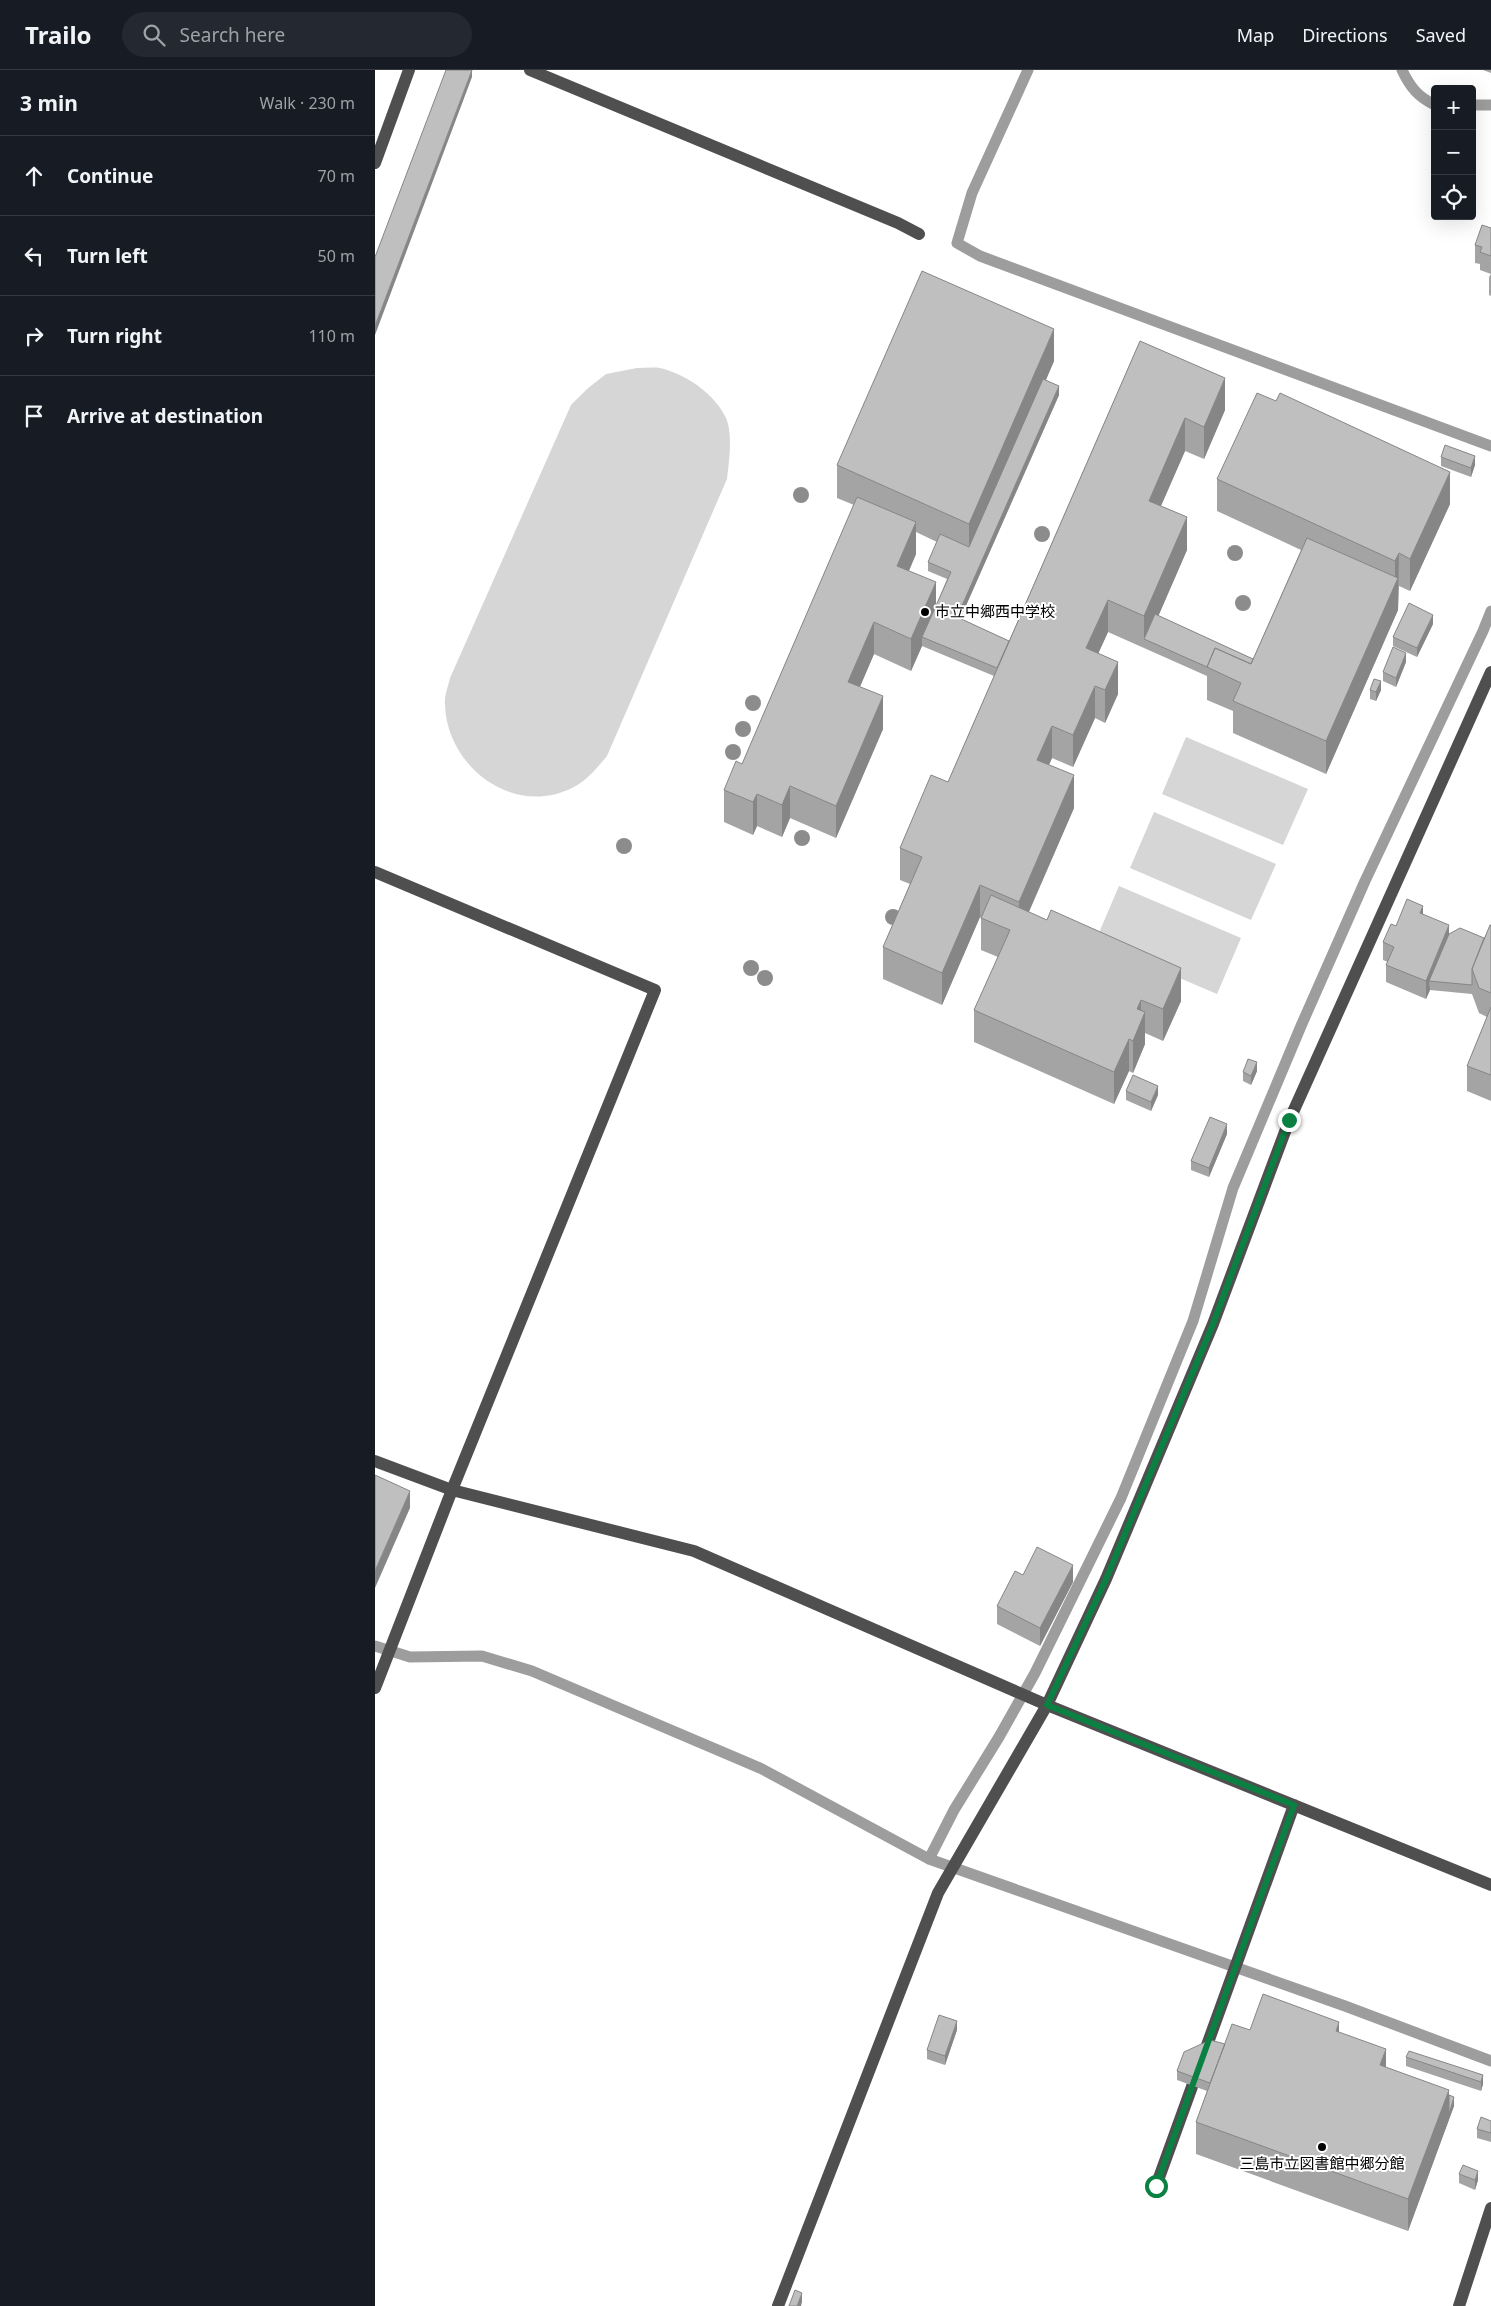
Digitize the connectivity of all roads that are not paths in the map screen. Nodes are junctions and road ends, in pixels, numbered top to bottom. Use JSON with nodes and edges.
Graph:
{"nodes":[{"id":1,"x":409,"y":70,"type":"edge"},
{"id":2,"x":530,"y":70,"type":"edge"},
{"id":3,"x":375,"y":163,"type":"edge"},
{"id":4,"x":919,"y":234,"type":"dead end"},
{"id":5,"x":1491,"y":672,"type":"edge"},
{"id":6,"x":375,"y":872,"type":"edge"},
{"id":7,"x":375,"y":1461,"type":"edge"},
{"id":8,"x":452,"y":1490,"type":"junction"},
{"id":9,"x":375,"y":1688,"type":"edge"},
{"id":10,"x":1047,"y":1705,"type":"junction"},
{"id":11,"x":1294,"y":1805,"type":"junction"},
{"id":12,"x":1491,"y":1885,"type":"edge"},
{"id":13,"x":1156,"y":2186,"type":"dead end"},
{"id":14,"x":1491,"y":2208,"type":"edge"},
{"id":15,"x":778,"y":2306,"type":"edge"},
{"id":16,"x":1459,"y":2306,"type":"edge"}],
"edges":[{"from":1,"to":3,"type":"street"},
{"from":2,"to":4,"type":"street"},
{"from":5,"to":10,"type":"street"},
{"from":6,"to":8,"type":"street"},
{"from":7,"to":8,"type":"street"},
{"from":8,"to":9,"type":"street"},
{"from":8,"to":10,"type":"street"},
{"from":10,"to":11,"type":"street"},
{"from":10,"to":15,"type":"street"},
{"from":11,"to":12,"type":"street"},
{"from":11,"to":13,"type":"street"},
{"from":14,"to":16,"type":"street"}]}
